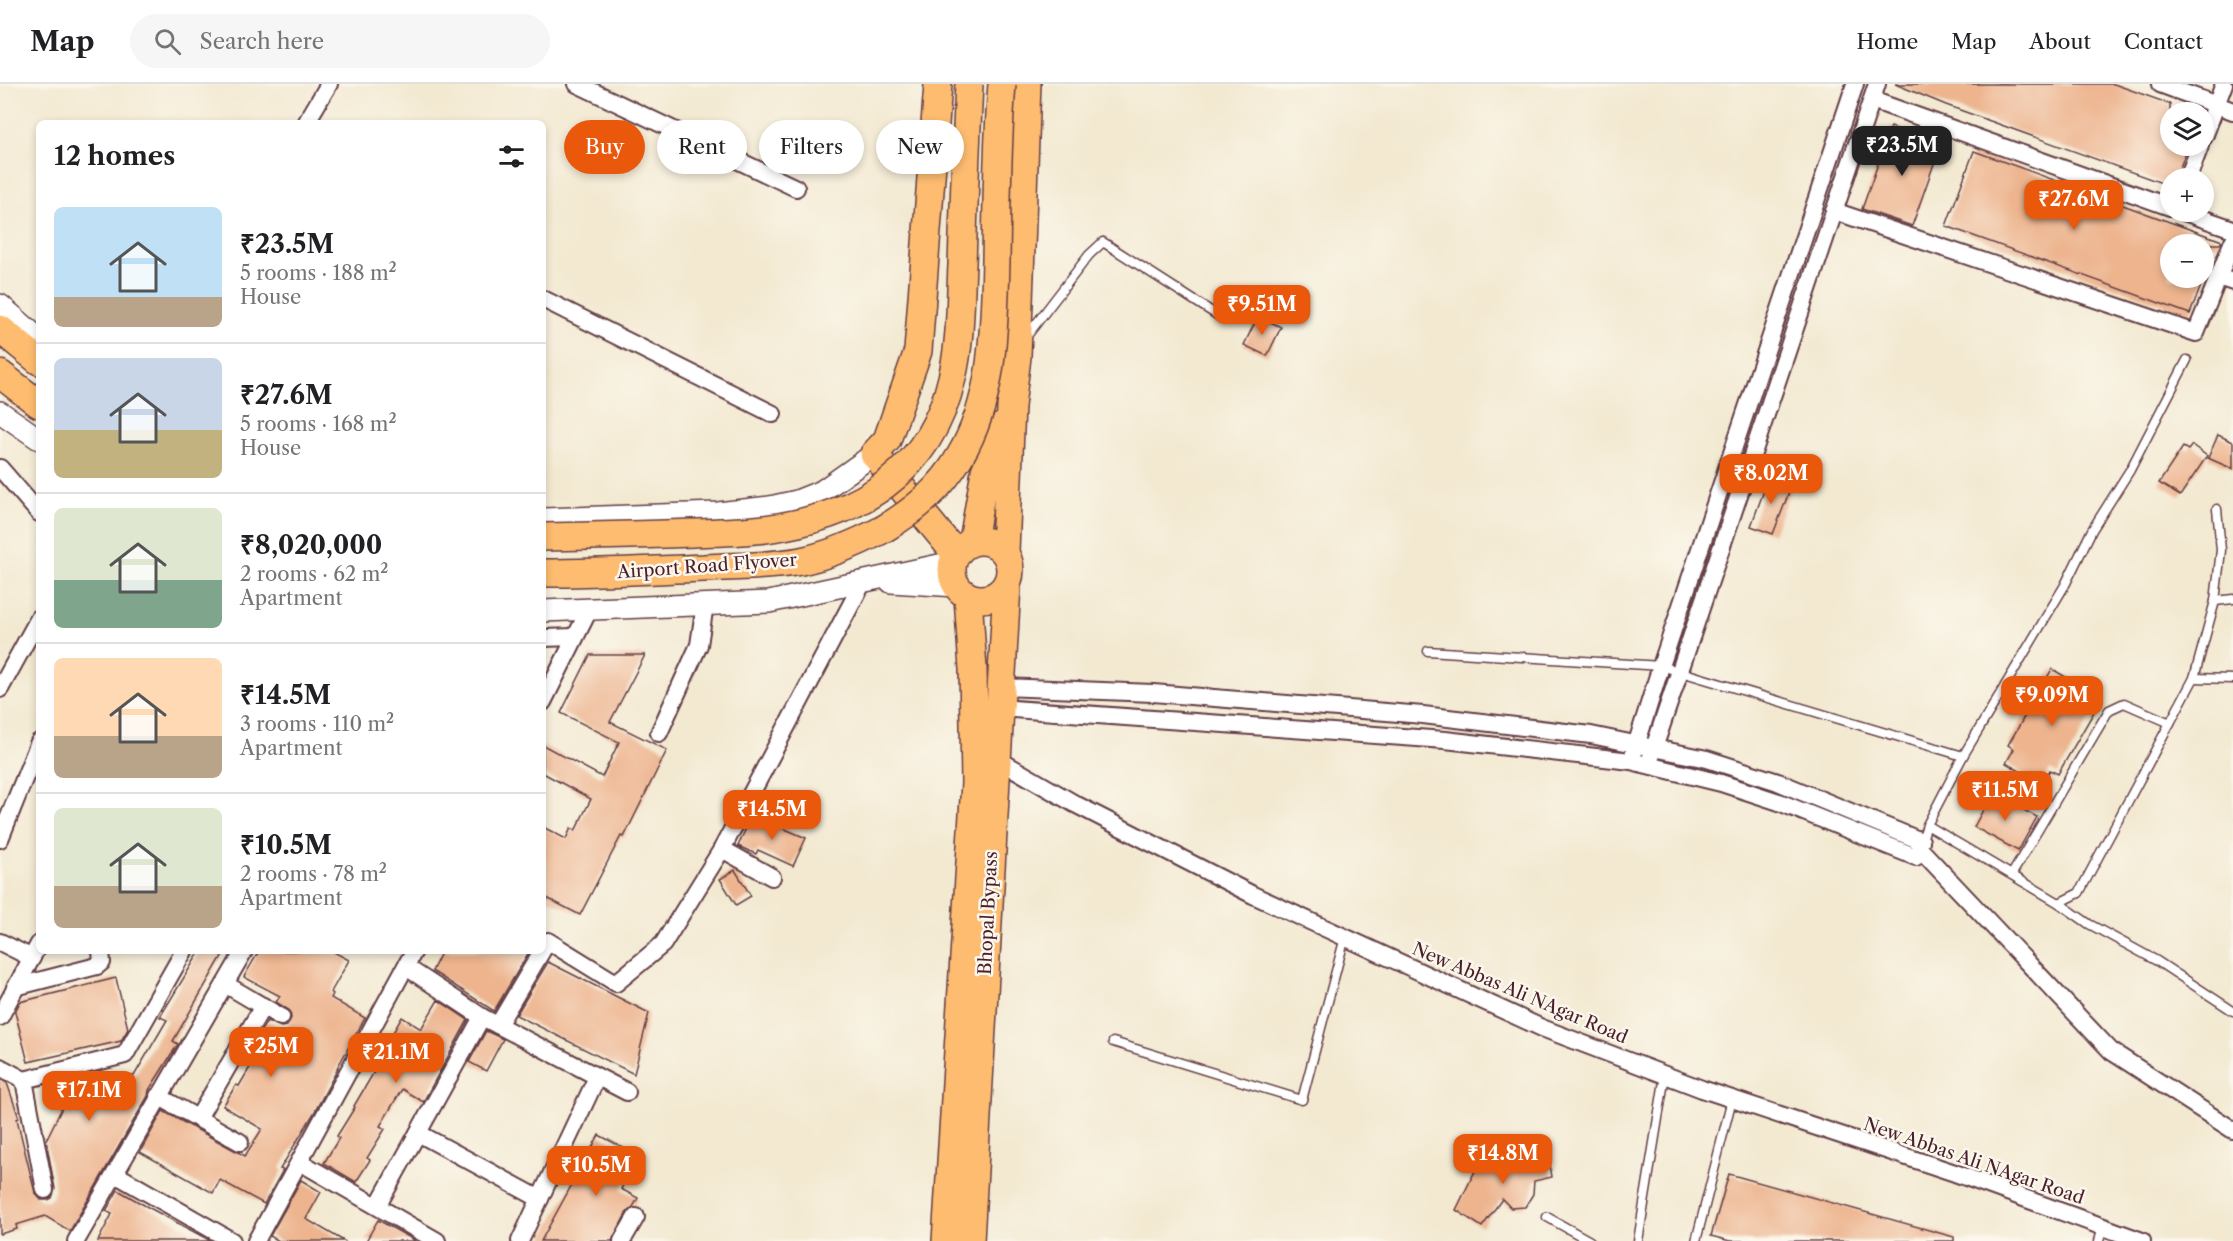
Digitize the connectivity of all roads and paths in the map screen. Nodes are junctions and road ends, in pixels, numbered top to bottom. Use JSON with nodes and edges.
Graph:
{"nodes":[{"id":1,"x":329,"y":84,"type":"edge"},
{"id":2,"x":577,"y":84,"type":"edge"},
{"id":3,"x":938,"y":84,"type":"edge"},
{"id":4,"x":969,"y":84,"type":"edge"},
{"id":5,"x":1002,"y":84,"type":"edge"},
{"id":6,"x":1027,"y":84,"type":"edge"},
{"id":7,"x":1855,"y":84,"type":"edge"},
{"id":8,"x":2160,"y":84,"type":"edge"},
{"id":9,"x":2224,"y":84,"type":"edge"},
{"id":10,"x":1874,"y":92,"type":"edge"},
{"id":11,"x":2216,"y":105,"type":"junction"},
{"id":12,"x":2214,"y":110,"type":"edge"},
{"id":13,"x":2233,"y":111,"type":"edge"},
{"id":14,"x":308,"y":120,"type":"edge"},
{"id":15,"x":796,"y":188,"type":"dead end"},
{"id":16,"x":2160,"y":203,"type":"edge"},
{"id":17,"x":1834,"y":211,"type":"junction"},
{"id":18,"x":2211,"y":222,"type":"edge"},
{"id":19,"x":2233,"y":230,"type":"edge"},
{"id":20,"x":2233,"y":241,"type":"edge"},
{"id":21,"x":2226,"y":280,"type":"edge"},
{"id":22,"x":546,"y":300,"type":"edge"},
{"id":23,"x":0,"y":305,"type":"edge"},
{"id":24,"x":1220,"y":316,"type":"dead end"},
{"id":25,"x":0,"y":329,"type":"edge"},
{"id":26,"x":36,"y":350,"type":"edge"},
{"id":27,"x":36,"y":352,"type":"edge"},
{"id":28,"x":1017,"y":357,"type":"junction"},
{"id":29,"x":2187,"y":360,"type":"dead end"},
{"id":30,"x":0,"y":374,"type":"edge"},
{"id":31,"x":36,"y":402,"type":"edge"},
{"id":32,"x":1011,"y":406,"type":"junction"},
{"id":33,"x":0,"y":412,"type":"edge"},
{"id":34,"x":773,"y":414,"type":"dead end"},
{"id":35,"x":36,"y":437,"type":"edge"},
{"id":36,"x":880,"y":447,"type":"junction"},
{"id":37,"x":0,"y":468,"type":"edge"},
{"id":38,"x":2217,"y":509,"type":"dead end"},
{"id":39,"x":36,"y":510,"type":"edge"},
{"id":40,"x":546,"y":519,"type":"edge"},
{"id":41,"x":546,"y":537,"type":"edge"},
{"id":42,"x":1005,"y":552,"type":"junction"},
{"id":43,"x":962,"y":564,"type":"junction"},
{"id":44,"x":546,"y":573,"type":"edge"},
{"id":45,"x":864,"y":580,"type":"junction"},
{"id":46,"x":1006,"y":585,"type":"junction"},
{"id":47,"x":2233,"y":599,"type":"edge"},
{"id":48,"x":2215,"y":601,"type":"junction"},
{"id":49,"x":705,"y":604,"type":"junction"},
{"id":50,"x":589,"y":610,"type":"junction"},
{"id":51,"x":546,"y":611,"type":"edge"},
{"id":52,"x":36,"y":623,"type":"edge"},
{"id":53,"x":574,"y":637,"type":"junction"},
{"id":54,"x":546,"y":639,"type":"edge"},
{"id":55,"x":1428,"y":651,"type":"dead end"},
{"id":56,"x":1660,"y":666,"type":"junction"},
{"id":57,"x":1680,"y":672,"type":"junction"},
{"id":58,"x":2194,"y":678,"type":"junction"},
{"id":59,"x":2233,"y":679,"type":"edge"},
{"id":60,"x":0,"y":689,"type":"edge"},
{"id":61,"x":546,"y":696,"type":"edge"},
{"id":62,"x":1001,"y":698,"type":"junction"},
{"id":63,"x":2170,"y":723,"type":"junction"},
{"id":64,"x":659,"y":733,"type":"dead end"},
{"id":65,"x":1636,"y":744,"type":"junction"},
{"id":66,"x":1653,"y":748,"type":"junction"},
{"id":67,"x":36,"y":749,"type":"edge"},
{"id":68,"x":986,"y":753,"type":"junction"},
{"id":69,"x":1962,"y":756,"type":"junction"},
{"id":70,"x":1631,"y":761,"type":"junction"},
{"id":71,"x":1648,"y":765,"type":"junction"},
{"id":72,"x":0,"y":839,"type":"edge"},
{"id":73,"x":1921,"y":843,"type":"junction"},
{"id":74,"x":722,"y":849,"type":"junction"},
{"id":75,"x":2012,"y":874,"type":"junction"},
{"id":76,"x":772,"y":877,"type":"dead end"},
{"id":77,"x":2059,"y":903,"type":"junction"},
{"id":78,"x":1345,"y":937,"type":"junction"},
{"id":79,"x":0,"y":942,"type":"edge"},
{"id":80,"x":546,"y":944,"type":"edge"},
{"id":81,"x":36,"y":951,"type":"edge"},
{"id":82,"x":102,"y":954,"type":"edge"},
{"id":83,"x":182,"y":954,"type":"edge"},
{"id":84,"x":242,"y":954,"type":"edge"},
{"id":85,"x":412,"y":954,"type":"edge"},
{"id":86,"x":540,"y":954,"type":"edge"},
{"id":87,"x":405,"y":967,"type":"junction"},
{"id":88,"x":225,"y":984,"type":"junction"},
{"id":89,"x":15,"y":987,"type":"junction"},
{"id":90,"x":263,"y":1006,"type":"junction"},
{"id":91,"x":2233,"y":1011,"type":"edge"},
{"id":92,"x":0,"y":1017,"type":"edge"},
{"id":93,"x":281,"y":1017,"type":"dead end"},
{"id":94,"x":482,"y":1017,"type":"junction"},
{"id":95,"x":498,"y":1024,"type":"junction"},
{"id":96,"x":1113,"y":1042,"type":"dead end"},
{"id":97,"x":0,"y":1067,"type":"edge"},
{"id":98,"x":1665,"y":1075,"type":"junction"},
{"id":99,"x":597,"y":1077,"type":"junction"},
{"id":100,"x":24,"y":1080,"type":"junction"},
{"id":101,"x":627,"y":1092,"type":"dead end"},
{"id":102,"x":158,"y":1096,"type":"junction"},
{"id":103,"x":1732,"y":1099,"type":"junction"},
{"id":104,"x":198,"y":1118,"type":"junction"},
{"id":105,"x":2233,"y":1130,"type":"edge"},
{"id":106,"x":418,"y":1133,"type":"junction"},
{"id":107,"x":240,"y":1142,"type":"dead end"},
{"id":108,"x":300,"y":1162,"type":"junction"},
{"id":109,"x":115,"y":1174,"type":"junction"},
{"id":110,"x":45,"y":1190,"type":"dead end"},
{"id":111,"x":540,"y":1198,"type":"junction"},
{"id":112,"x":378,"y":1205,"type":"junction"},
{"id":113,"x":636,"y":1217,"type":"dead end"},
{"id":114,"x":1547,"y":1217,"type":"dead end"},
{"id":115,"x":2101,"y":1234,"type":"edge"},
{"id":116,"x":76,"y":1241,"type":"edge"},
{"id":117,"x":232,"y":1241,"type":"edge"},
{"id":118,"x":256,"y":1241,"type":"edge"},
{"id":119,"x":437,"y":1241,"type":"edge"},
{"id":120,"x":520,"y":1241,"type":"edge"},
{"id":121,"x":622,"y":1241,"type":"edge"},
{"id":122,"x":946,"y":1241,"type":"edge"},
{"id":123,"x":970,"y":1241,"type":"edge"},
{"id":124,"x":1590,"y":1241,"type":"edge"},
{"id":125,"x":1638,"y":1241,"type":"edge"},
{"id":126,"x":1696,"y":1241,"type":"edge"},
{"id":127,"x":2142,"y":1241,"type":"edge"}],
"edges":[{"from":1,"to":14,"type":"street"},
{"from":2,"to":15,"type":"street"},
{"from":3,"to":36,"type":"main road"},
{"from":4,"to":41,"type":"main road","name":"Airport Road Flyover","bridge":true},
{"from":5,"to":44,"type":"main road","name":"Airport Road Flyover","bridge":true},
{"from":6,"to":28,"type":"main road"},
{"from":7,"to":56,"type":"street"},
{"from":8,"to":11,"type":"street"},
{"from":9,"to":11,"type":"street"},
{"from":10,"to":16,"type":"street"},
{"from":10,"to":17,"type":"street"},
{"from":11,"to":12,"type":"street"},
{"from":11,"to":13,"type":"street"},
{"from":17,"to":21,"type":"street"},
{"from":17,"to":57,"type":"street"},
{"from":18,"to":19,"type":"street"},
{"from":20,"to":21,"type":"street"},
{"from":22,"to":34,"type":"street"},
{"from":23,"to":26,"type":"street"},
{"from":24,"to":28,"type":"lane"},
{"from":25,"to":27,"type":"main road"},
{"from":28,"to":32,"type":"main road"},
{"from":29,"to":69,"type":"lane"},
{"from":30,"to":31,"type":"main road"},
{"from":32,"to":42,"type":"main road"},
{"from":32,"to":43,"type":"main road","name":"Bhopal Bypass"},
{"from":33,"to":35,"type":"street"},
{"from":36,"to":40,"type":"street"},
{"from":36,"to":43,"type":"main road"},
{"from":37,"to":39,"type":"street"},
{"from":38,"to":48,"type":"lane"},
{"from":42,"to":43,"type":"main road"},
{"from":42,"to":46,"type":"main road"},
{"from":43,"to":45,"type":"street"},
{"from":43,"to":46,"type":"main road"},
{"from":43,"to":68,"type":"main road","name":"Bhopal Bypass"},
{"from":45,"to":49,"type":"street"},
{"from":45,"to":74,"type":"street"},
{"from":46,"to":62,"type":"main road","name":"Bhopal Bypass"},
{"from":47,"to":48,"type":"lane"},
{"from":48,"to":58,"type":"lane"},
{"from":49,"to":50,"type":"street"},
{"from":49,"to":64,"type":"street"},
{"from":50,"to":51,"type":"street"},
{"from":50,"to":53,"type":"street"},
{"from":52,"to":60,"type":"street"},
{"from":53,"to":54,"type":"street"},
{"from":53,"to":61,"type":"street"},
{"from":55,"to":56,"type":"lane"},
{"from":56,"to":57,"type":"lane"},
{"from":56,"to":65,"type":"street"},
{"from":57,"to":66,"type":"street"},
{"from":57,"to":69,"type":"lane"},
{"from":58,"to":59,"type":"lane"},
{"from":58,"to":63,"type":"lane"},
{"from":62,"to":65,"type":"street"},
{"from":62,"to":68,"type":"main road","name":"Bhopal Bypass"},
{"from":62,"to":70,"type":"street"},
{"from":63,"to":75,"type":"lane"},
{"from":63,"to":77,"type":"lane"},
{"from":65,"to":66,"type":"street"},
{"from":65,"to":70,"type":"street"},
{"from":66,"to":71,"type":"street"},
{"from":66,"to":73,"type":"street"},
{"from":67,"to":72,"type":"street"},
{"from":68,"to":78,"type":"street","name":"New Abbas Ali NAgar Road"},
{"from":68,"to":122,"type":"main road","name":"Bhopal Bypass"},
{"from":68,"to":123,"type":"main road","name":"Bhopal Bypass"},
{"from":69,"to":73,"type":"lane"},
{"from":70,"to":71,"type":"street"},
{"from":71,"to":73,"type":"street"},
{"from":73,"to":75,"type":"lane"},
{"from":73,"to":105,"type":"street"},
{"from":74,"to":76,"type":"street"},
{"from":74,"to":80,"type":"street"},
{"from":75,"to":77,"type":"lane"},
{"from":77,"to":91,"type":"lane"},
{"from":78,"to":96,"type":"lane"},
{"from":78,"to":98,"type":"street","name":"New Abbas Ali NAgar Road"},
{"from":79,"to":81,"type":"street"},
{"from":81,"to":89,"type":"street"},
{"from":82,"to":89,"type":"street"},
{"from":83,"to":100,"type":"street"},
{"from":84,"to":88,"type":"street"},
{"from":85,"to":87,"type":"street"},
{"from":86,"to":95,"type":"street"},
{"from":87,"to":94,"type":"street"},
{"from":87,"to":108,"type":"street"},
{"from":88,"to":90,"type":"street"},
{"from":88,"to":102,"type":"street"},
{"from":89,"to":92,"type":"street"},
{"from":90,"to":93,"type":"street"},
{"from":90,"to":104,"type":"street"},
{"from":94,"to":95,"type":"street"},
{"from":94,"to":106,"type":"street"},
{"from":95,"to":99,"type":"street"},
{"from":97,"to":100,"type":"street"},
{"from":98,"to":103,"type":"street","name":"New Abbas Ali NAgar Road"},
{"from":98,"to":125,"type":"lane"},
{"from":99,"to":101,"type":"street"},
{"from":99,"to":111,"type":"street"},
{"from":100,"to":110,"type":"street"},
{"from":102,"to":104,"type":"street"},
{"from":102,"to":109,"type":"street"},
{"from":103,"to":115,"type":"street","name":"New Abbas Ali NAgar Road"},
{"from":103,"to":126,"type":"lane"},
{"from":104,"to":107,"type":"street"},
{"from":106,"to":111,"type":"street"},
{"from":106,"to":112,"type":"street"},
{"from":108,"to":112,"type":"street"},
{"from":108,"to":118,"type":"street"},
{"from":109,"to":116,"type":"street"},
{"from":109,"to":117,"type":"street"},
{"from":111,"to":120,"type":"street"},
{"from":112,"to":119,"type":"street"},
{"from":113,"to":121,"type":"street"},
{"from":114,"to":124,"type":"lane"},
{"from":115,"to":127,"type":"street","name":"New Abbas Ali NAgar Road"}]}
